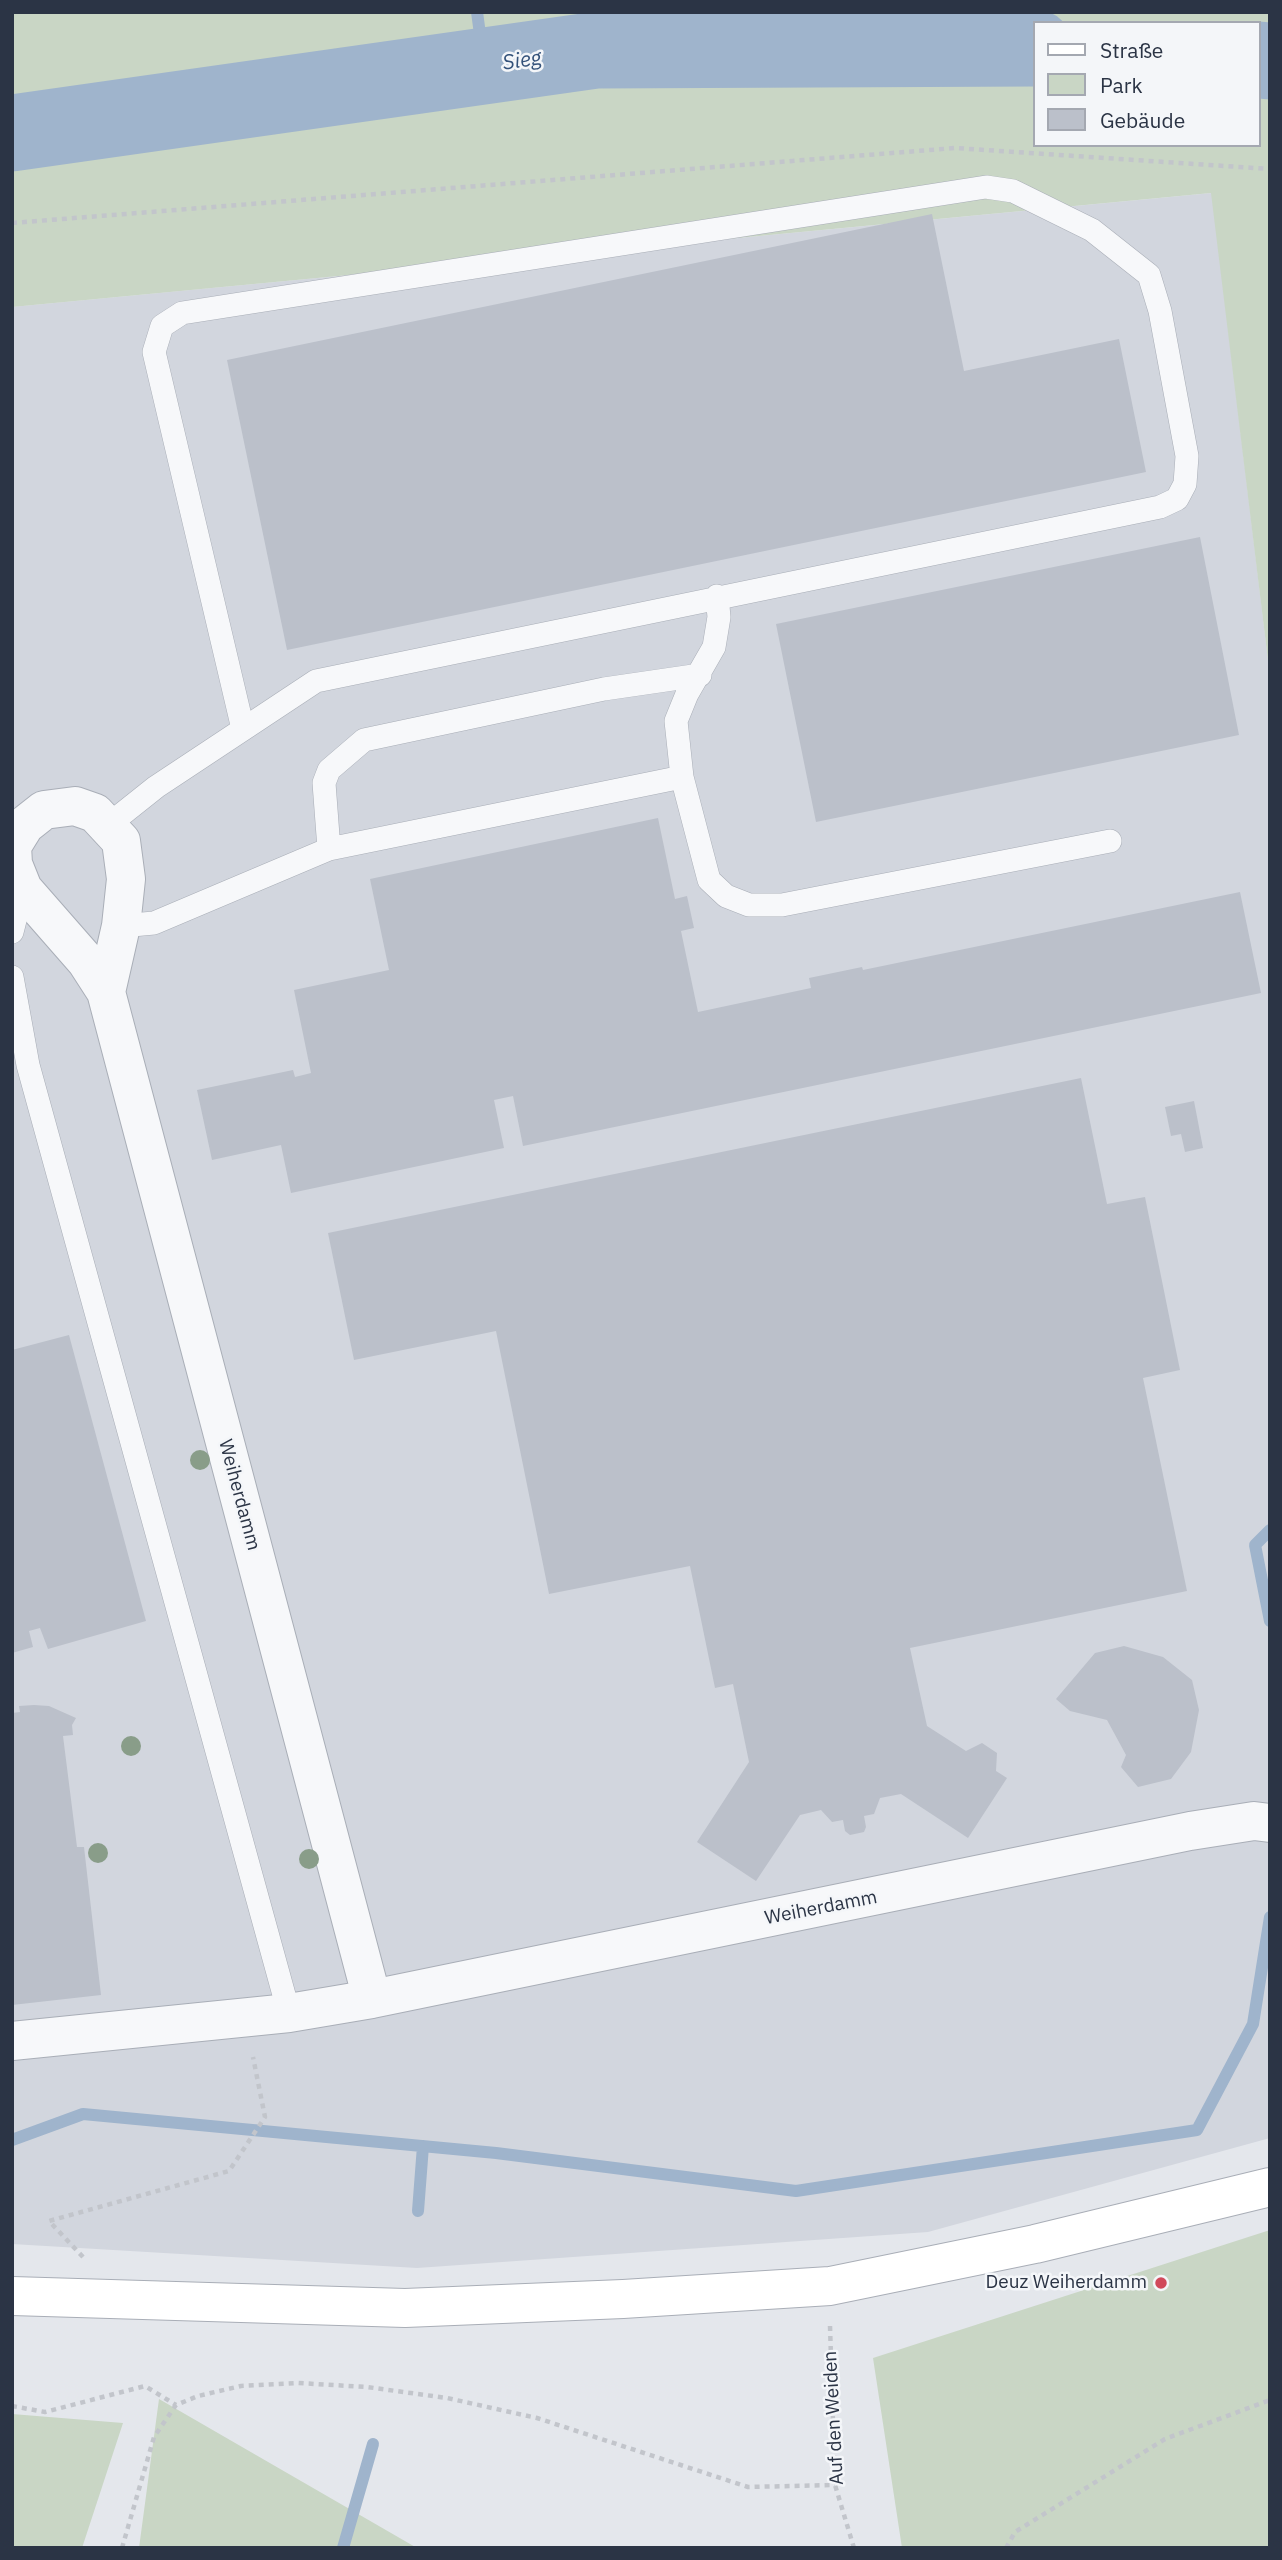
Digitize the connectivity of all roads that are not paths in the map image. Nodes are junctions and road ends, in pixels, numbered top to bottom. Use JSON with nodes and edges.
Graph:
{"nodes":[{"id":1,"x":717,"y":596,"type":"junction"},
{"id":2,"x":700,"y":675,"type":"junction"},
{"id":3,"x":243,"y":729,"type":"junction"},
{"id":4,"x":682,"y":776,"type":"junction"},
{"id":5,"x":107,"y":826,"type":"junction"},
{"id":6,"x":1110,"y":841,"type":"dead end"},
{"id":7,"x":329,"y":849,"type":"junction"},
{"id":8,"x":23,"y":889,"type":"junction"},
{"id":9,"x":121,"y":926,"type":"junction"},
{"id":10,"x":12,"y":932,"type":"edge"},
{"id":11,"x":12,"y":977,"type":"edge"},
{"id":12,"x":106,"y":992,"type":"junction"},
{"id":13,"x":1270,"y":1823,"type":"edge"},
{"id":14,"x":372,"y":1999,"type":"junction"},
{"id":15,"x":289,"y":2013,"type":"junction"},
{"id":16,"x":12,"y":2041,"type":"edge"},
{"id":17,"x":1270,"y":2188,"type":"edge"},
{"id":18,"x":12,"y":2296,"type":"edge"}],
"edges":[{"from":1,"to":2,"type":"lane"},
{"from":1,"to":3,"type":"lane"},
{"from":1,"to":3,"type":"lane"},
{"from":2,"to":4,"type":"lane"},
{"from":2,"to":7,"type":"lane"},
{"from":3,"to":5,"type":"lane"},
{"from":4,"to":6,"type":"lane"},
{"from":4,"to":7,"type":"lane"},
{"from":5,"to":8,"type":"street","name":"Weiherdamm"},
{"from":5,"to":9,"type":"street","name":"Weiherdamm"},
{"from":7,"to":9,"type":"lane"},
{"from":8,"to":10,"type":"lane"},
{"from":8,"to":12,"type":"street","name":"Weiherdamm"},
{"from":9,"to":12,"type":"street","name":"Weiherdamm"},
{"from":11,"to":15,"type":"lane"},
{"from":12,"to":14,"type":"street","name":"Weiherdamm"},
{"from":13,"to":14,"type":"street","name":"Weiherdamm"},
{"from":14,"to":15,"type":"street","name":"Weiherdamm"},
{"from":15,"to":16,"type":"street","name":"Weiherdamm"},
{"from":17,"to":18,"type":"main road"}]}
